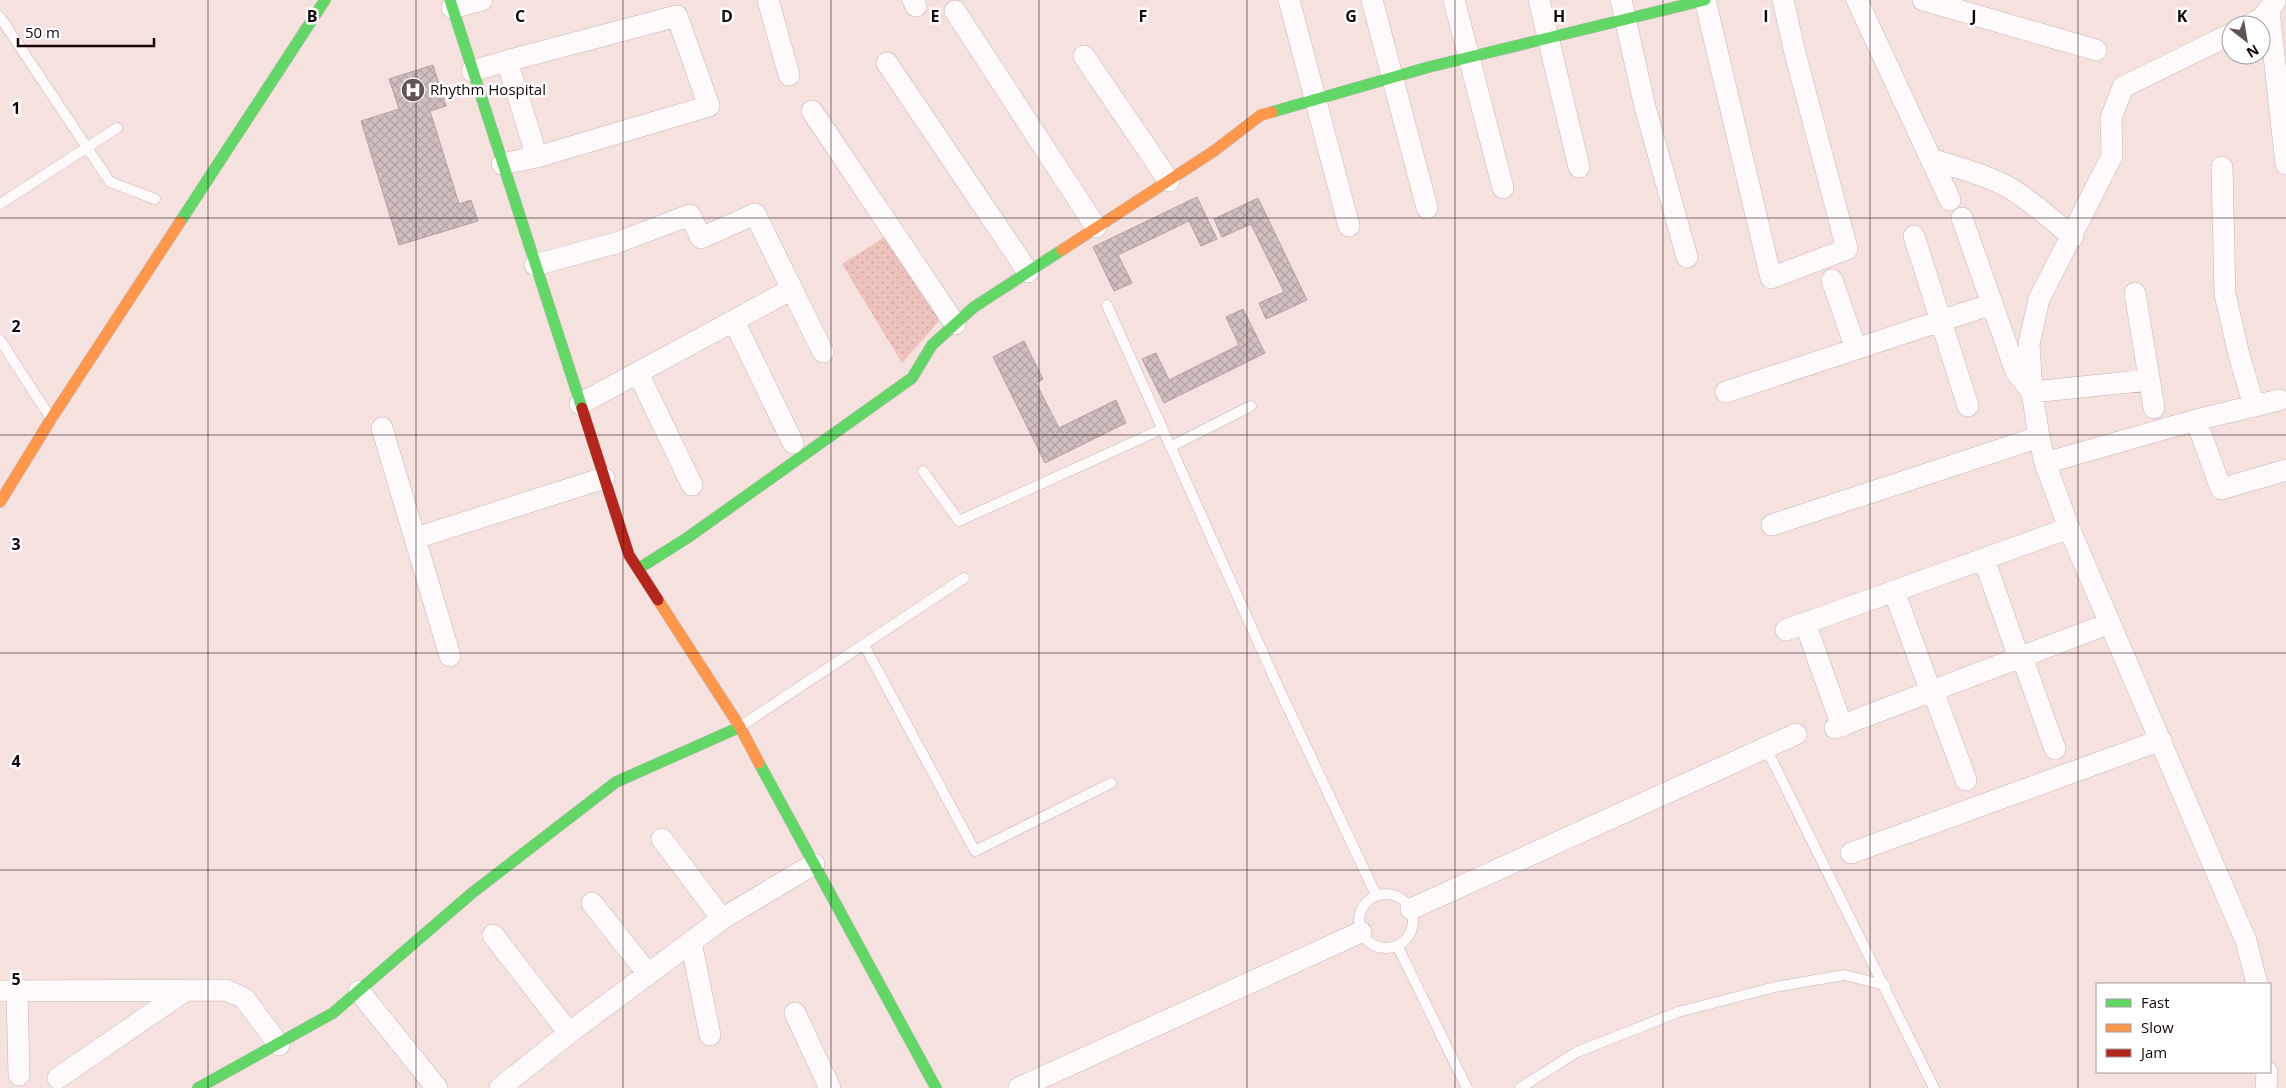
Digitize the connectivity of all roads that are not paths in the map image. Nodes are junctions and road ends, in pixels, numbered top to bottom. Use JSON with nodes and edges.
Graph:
{"nodes":[{"id":1,"x":324,"y":0,"type":"edge"},
{"id":2,"x":482,"y":0,"type":"edge"},
{"id":3,"x":768,"y":0,"type":"edge"},
{"id":4,"x":1289,"y":0,"type":"edge"},
{"id":5,"x":1372,"y":0,"type":"edge"},
{"id":6,"x":1454,"y":0,"type":"edge"},
{"id":7,"x":1538,"y":0,"type":"edge"},
{"id":8,"x":1705,"y":0,"type":"edge"},
{"id":9,"x":1783,"y":0,"type":"edge"},
{"id":10,"x":1857,"y":0,"type":"edge"},
{"id":11,"x":1923,"y":0,"type":"edge"},
{"id":12,"x":451,"y":4,"type":"edge"},
{"id":13,"x":2273,"y":5,"type":"edge"},
{"id":14,"x":955,"y":10,"type":"dead end"},
{"id":15,"x":1623,"y":10,"type":"edge"},
{"id":16,"x":2265,"y":15,"type":"edge"},
{"id":17,"x":0,"y":17,"type":"edge"},
{"id":18,"x":1548,"y":39,"type":"junction"},
{"id":19,"x":2221,"y":39,"type":"edge"},
{"id":20,"x":2096,"y":50,"type":"dead end"},
{"id":21,"x":1084,"y":56,"type":"dead end"},
{"id":22,"x":1469,"y":58,"type":"junction"},
{"id":23,"x":507,"y":61,"type":"junction"},
{"id":24,"x":888,"y":63,"type":"dead end"},
{"id":25,"x":472,"y":71,"type":"junction"},
{"id":26,"x":789,"y":75,"type":"dead end"},
{"id":27,"x":1392,"y":78,"type":"junction"},
{"id":28,"x":1315,"y":100,"type":"junction"},
{"id":29,"x":812,"y":111,"type":"dead end"},
{"id":30,"x":117,"y":128,"type":"dead end"},
{"id":31,"x":87,"y":147,"type":"junction"},
{"id":32,"x":537,"y":157,"type":"junction"},
{"id":33,"x":1931,"y":159,"type":"junction"},
{"id":34,"x":502,"y":164,"type":"junction"},
{"id":35,"x":2286,"y":164,"type":"edge"},
{"id":36,"x":1580,"y":167,"type":"dead end"},
{"id":37,"x":2222,"y":167,"type":"dead end"},
{"id":38,"x":1169,"y":180,"type":"junction"},
{"id":39,"x":1503,"y":188,"type":"dead end"},
{"id":40,"x":155,"y":199,"type":"dead end"},
{"id":41,"x":1950,"y":200,"type":"dead end"},
{"id":42,"x":0,"y":204,"type":"edge"},
{"id":43,"x":1427,"y":208,"type":"dead end"},
{"id":44,"x":1962,"y":218,"type":"dead end"},
{"id":45,"x":1349,"y":226,"type":"dead end"},
{"id":46,"x":1096,"y":227,"type":"junction"},
{"id":47,"x":1914,"y":236,"type":"dead end"},
{"id":48,"x":2072,"y":236,"type":"junction"},
{"id":49,"x":1687,"y":257,"type":"dead end"},
{"id":50,"x":535,"y":265,"type":"junction"},
{"id":51,"x":1028,"y":272,"type":"junction"},
{"id":52,"x":1832,"y":280,"type":"dead end"},
{"id":53,"x":792,"y":290,"type":"junction"},
{"id":54,"x":2134,"y":293,"type":"dead end"},
{"id":55,"x":1992,"y":304,"type":"junction"},
{"id":56,"x":1107,"y":305,"type":"dead end"},
{"id":57,"x":734,"y":321,"type":"junction"},
{"id":58,"x":1941,"y":321,"type":"junction"},
{"id":59,"x":955,"y":324,"type":"junction"},
{"id":60,"x":0,"y":340,"type":"edge"},
{"id":61,"x":1856,"y":349,"type":"junction"},
{"id":62,"x":823,"y":352,"type":"dead end"},
{"id":63,"x":638,"y":372,"type":"junction"},
{"id":64,"x":2149,"y":380,"type":"junction"},
{"id":65,"x":1726,"y":392,"type":"dead end"},
{"id":66,"x":2032,"y":392,"type":"junction"},
{"id":67,"x":2279,"y":400,"type":"dead end"},
{"id":68,"x":580,"y":404,"type":"junction"},
{"id":69,"x":1251,"y":406,"type":"dead end"},
{"id":70,"x":1968,"y":406,"type":"dead end"},
{"id":71,"x":2254,"y":406,"type":"junction"},
{"id":72,"x":2154,"y":408,"type":"dead end"},
{"id":73,"x":51,"y":419,"type":"junction"},
{"id":74,"x":2196,"y":420,"type":"junction"},
{"id":75,"x":382,"y":428,"type":"dead end"},
{"id":76,"x":1162,"y":429,"type":"junction"},
{"id":77,"x":2038,"y":437,"type":"junction"},
{"id":78,"x":793,"y":443,"type":"dead end"},
{"id":79,"x":1170,"y":447,"type":"junction"},
{"id":80,"x":2045,"y":463,"type":"junction"},
{"id":81,"x":2286,"y":470,"type":"edge"},
{"id":82,"x":923,"y":471,"type":"dead end"},
{"id":83,"x":0,"y":475,"type":"edge"},
{"id":84,"x":604,"y":478,"type":"junction"},
{"id":85,"x":12,"y":482,"type":"junction"},
{"id":86,"x":692,"y":485,"type":"dead end"},
{"id":87,"x":0,"y":502,"type":"edge"},
{"id":88,"x":1772,"y":525,"type":"dead end"},
{"id":89,"x":2069,"y":528,"type":"junction"},
{"id":90,"x":416,"y":538,"type":"junction"},
{"id":91,"x":1984,"y":559,"type":"junction"},
{"id":92,"x":638,"y":569,"type":"junction"},
{"id":93,"x":964,"y":578,"type":"dead end"},
{"id":94,"x":1894,"y":591,"type":"junction"},
{"id":95,"x":2110,"y":623,"type":"junction"},
{"id":96,"x":864,"y":644,"type":"junction"},
{"id":97,"x":450,"y":656,"type":"dead end"},
{"id":98,"x":2020,"y":657,"type":"junction"},
{"id":99,"x":1932,"y":691,"type":"junction"},
{"id":100,"x":740,"y":727,"type":"junction"},
{"id":101,"x":1796,"y":734,"type":"dead end"},
{"id":102,"x":2161,"y":740,"type":"junction"},
{"id":103,"x":1766,"y":748,"type":"junction"},
{"id":104,"x":2056,"y":749,"type":"dead end"},
{"id":105,"x":1966,"y":780,"type":"dead end"},
{"id":106,"x":1111,"y":782,"type":"dead end"},
{"id":107,"x":662,"y":840,"type":"dead end"},
{"id":108,"x":1851,"y":853,"type":"dead end"},
{"id":109,"x":814,"y":864,"type":"junction"},
{"id":110,"x":1376,"y":895,"type":"junction"},
{"id":111,"x":592,"y":904,"type":"dead end"},
{"id":112,"x":1411,"y":909,"type":"junction"},
{"id":113,"x":722,"y":919,"type":"junction"},
{"id":114,"x":1361,"y":932,"type":"junction"},
{"id":115,"x":493,"y":935,"type":"dead end"},
{"id":116,"x":691,"y":942,"type":"junction"},
{"id":117,"x":1398,"y":945,"type":"junction"},
{"id":118,"x":648,"y":974,"type":"junction"},
{"id":119,"x":2257,"y":983,"type":"edge"},
{"id":120,"x":1885,"y":985,"type":"junction"},
{"id":121,"x":186,"y":990,"type":"junction"},
{"id":122,"x":9,"y":991,"type":"edge"},
{"id":123,"x":359,"y":991,"type":"junction"},
{"id":124,"x":795,"y":1013,"type":"dead end"},
{"id":125,"x":569,"y":1033,"type":"junction"},
{"id":126,"x":710,"y":1035,"type":"dead end"},
{"id":127,"x":279,"y":1045,"type":"junction"},
{"id":128,"x":2267,"y":1073,"type":"edge"},
{"id":129,"x":19,"y":1075,"type":"dead end"},
{"id":130,"x":58,"y":1078,"type":"dead end"},
{"id":131,"x":198,"y":1088,"type":"edge"},
{"id":132,"x":437,"y":1088,"type":"edge"},
{"id":133,"x":500,"y":1088,"type":"edge"},
{"id":134,"x":830,"y":1088,"type":"edge"},
{"id":135,"x":936,"y":1088,"type":"edge"},
{"id":136,"x":1019,"y":1088,"type":"edge"},
{"id":137,"x":1467,"y":1088,"type":"edge"},
{"id":138,"x":1520,"y":1088,"type":"edge"},
{"id":139,"x":1934,"y":1088,"type":"edge"},
{"id":140,"x":2266,"y":1088,"type":"edge"}],
"edges":[{"from":1,"to":73,"type":"street"},
{"from":2,"to":12,"type":"street"},
{"from":3,"to":26,"type":"street"},
{"from":4,"to":28,"type":"street"},
{"from":5,"to":27,"type":"street"},
{"from":6,"to":22,"type":"street"},
{"from":7,"to":18,"type":"street"},
{"from":8,"to":9,"type":"street"},
{"from":8,"to":15,"type":"street"},
{"from":10,"to":33,"type":"street"},
{"from":11,"to":20,"type":"street"},
{"from":12,"to":25,"type":"street"},
{"from":13,"to":16,"type":"street"},
{"from":13,"to":35,"type":"street"},
{"from":14,"to":46,"type":"street"},
{"from":15,"to":18,"type":"street"},
{"from":15,"to":49,"type":"street"},
{"from":17,"to":31,"type":"lane"},
{"from":18,"to":22,"type":"street"},
{"from":18,"to":36,"type":"street"},
{"from":19,"to":48,"type":"street"},
{"from":21,"to":38,"type":"street"},
{"from":22,"to":27,"type":"street"},
{"from":22,"to":39,"type":"street"},
{"from":23,"to":25,"type":"street"},
{"from":23,"to":32,"type":"street"},
{"from":23,"to":32,"type":"street"},
{"from":24,"to":51,"type":"street"},
{"from":25,"to":34,"type":"street"},
{"from":27,"to":28,"type":"street"},
{"from":27,"to":43,"type":"street"},
{"from":28,"to":38,"type":"street"},
{"from":28,"to":45,"type":"street"},
{"from":29,"to":59,"type":"street"},
{"from":30,"to":31,"type":"lane"},
{"from":31,"to":40,"type":"lane"},
{"from":31,"to":42,"type":"lane"},
{"from":32,"to":34,"type":"street"},
{"from":33,"to":41,"type":"street"},
{"from":33,"to":48,"type":"street"},
{"from":34,"to":50,"type":"street"},
{"from":37,"to":71,"type":"street"},
{"from":38,"to":46,"type":"street"},
{"from":44,"to":55,"type":"street"},
{"from":46,"to":51,"type":"street"},
{"from":47,"to":58,"type":"street"},
{"from":48,"to":66,"type":"street"},
{"from":50,"to":53,"type":"street"},
{"from":50,"to":68,"type":"street"},
{"from":51,"to":59,"type":"street"},
{"from":52,"to":61,"type":"street"},
{"from":53,"to":57,"type":"street"},
{"from":53,"to":62,"type":"street"},
{"from":54,"to":64,"type":"street"},
{"from":55,"to":58,"type":"street"},
{"from":55,"to":66,"type":"street"},
{"from":56,"to":76,"type":"lane"},
{"from":57,"to":63,"type":"street"},
{"from":57,"to":78,"type":"street"},
{"from":58,"to":61,"type":"street"},
{"from":58,"to":70,"type":"street"},
{"from":59,"to":92,"type":"street"},
{"from":60,"to":73,"type":"lane"},
{"from":61,"to":65,"type":"street"},
{"from":63,"to":68,"type":"street"},
{"from":63,"to":86,"type":"street"},
{"from":64,"to":66,"type":"street"},
{"from":64,"to":72,"type":"street"},
{"from":66,"to":77,"type":"street"},
{"from":67,"to":71,"type":"street"},
{"from":68,"to":84,"type":"street"},
{"from":69,"to":79,"type":"lane"},
{"from":71,"to":74,"type":"street"},
{"from":73,"to":85,"type":"street"},
{"from":74,"to":80,"type":"street"},
{"from":74,"to":81,"type":"street"},
{"from":75,"to":90,"type":"street"},
{"from":76,"to":79,"type":"lane"},
{"from":76,"to":82,"type":"lane"},
{"from":77,"to":80,"type":"street"},
{"from":77,"to":88,"type":"street"},
{"from":79,"to":110,"type":"lane"},
{"from":80,"to":89,"type":"street"},
{"from":83,"to":85,"type":"lane"},
{"from":84,"to":90,"type":"street"},
{"from":84,"to":92,"type":"street"},
{"from":85,"to":87,"type":"street"},
{"from":89,"to":91,"type":"street"},
{"from":89,"to":95,"type":"street"},
{"from":90,"to":97,"type":"street"},
{"from":91,"to":94,"type":"street"},
{"from":91,"to":98,"type":"street"},
{"from":92,"to":100,"type":"street"},
{"from":93,"to":96,"type":"lane"},
{"from":94,"to":99,"type":"street"},
{"from":94,"to":99,"type":"street"},
{"from":95,"to":98,"type":"street"},
{"from":95,"to":102,"type":"street"},
{"from":96,"to":100,"type":"lane"},
{"from":96,"to":106,"type":"lane"},
{"from":98,"to":99,"type":"street"},
{"from":98,"to":104,"type":"street"},
{"from":99,"to":105,"type":"street"},
{"from":100,"to":109,"type":"street"},
{"from":100,"to":123,"type":"street"},
{"from":101,"to":103,"type":"street"},
{"from":102,"to":108,"type":"street"},
{"from":102,"to":119,"type":"street"},
{"from":103,"to":112,"type":"street"},
{"from":103,"to":120,"type":"lane"},
{"from":107,"to":113,"type":"street"},
{"from":109,"to":113,"type":"street"},
{"from":109,"to":135,"type":"street"},
{"from":110,"to":112,"type":"lane"},
{"from":110,"to":114,"type":"lane"},
{"from":111,"to":118,"type":"street"},
{"from":112,"to":117,"type":"lane"},
{"from":113,"to":116,"type":"street"},
{"from":114,"to":117,"type":"lane"},
{"from":114,"to":136,"type":"street"},
{"from":115,"to":125,"type":"street"},
{"from":116,"to":118,"type":"street"},
{"from":116,"to":126,"type":"street"},
{"from":117,"to":137,"type":"lane"},
{"from":118,"to":125,"type":"street"},
{"from":120,"to":138,"type":"lane"},
{"from":120,"to":139,"type":"lane"},
{"from":121,"to":122,"type":"street"},
{"from":121,"to":127,"type":"street"},
{"from":121,"to":130,"type":"street"},
{"from":122,"to":129,"type":"street"},
{"from":123,"to":127,"type":"street"},
{"from":123,"to":132,"type":"street"},
{"from":124,"to":134,"type":"street"},
{"from":125,"to":133,"type":"street"},
{"from":127,"to":131,"type":"street"},
{"from":128,"to":140,"type":"street"}]}
